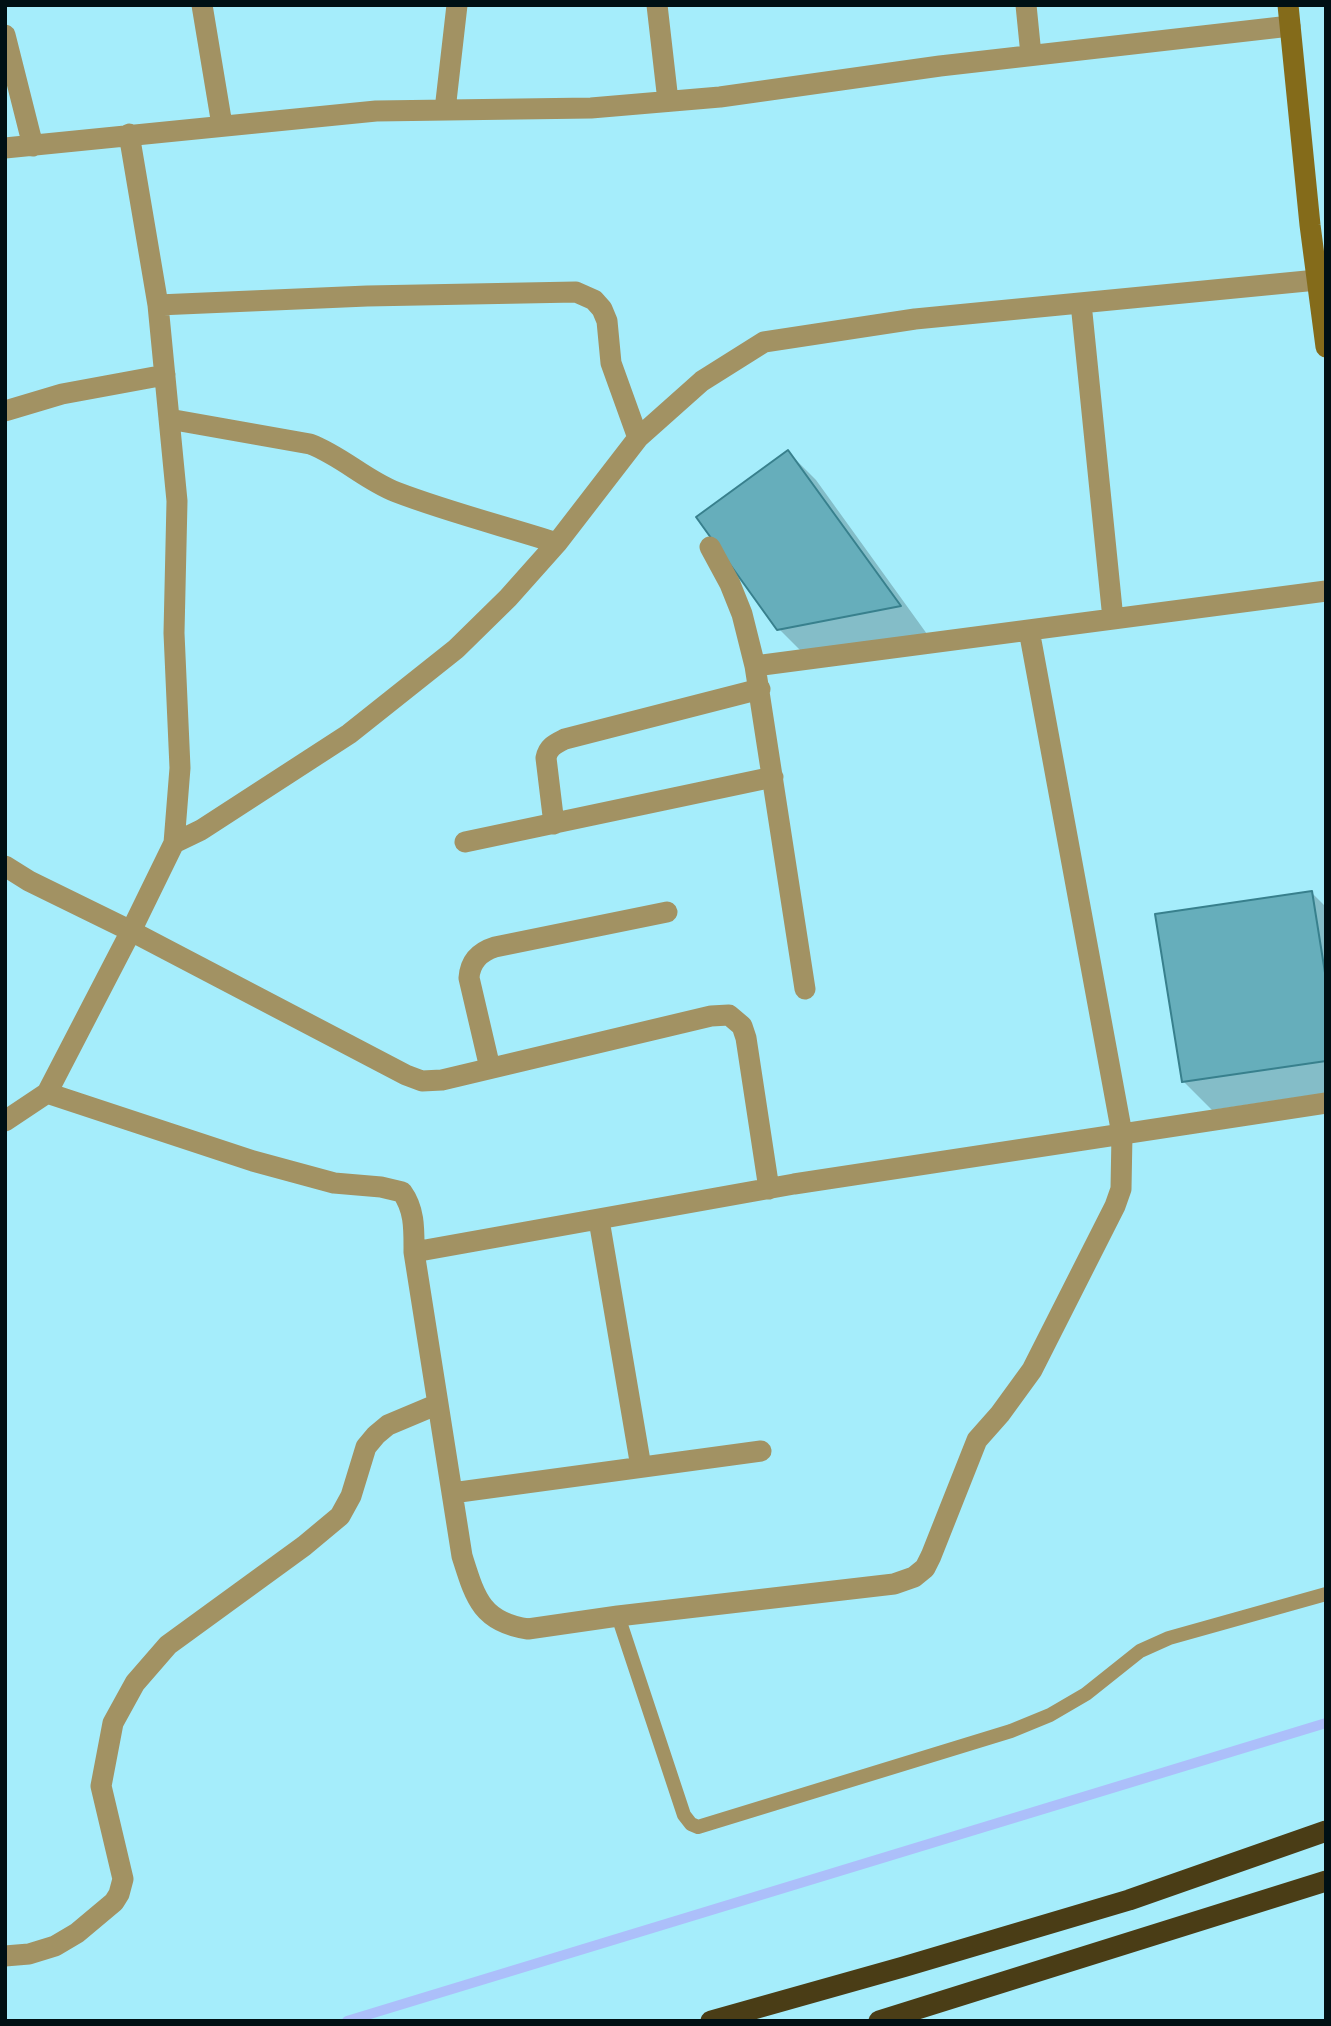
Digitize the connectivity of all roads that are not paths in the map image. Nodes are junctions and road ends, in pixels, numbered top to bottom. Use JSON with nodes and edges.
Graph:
{"nodes":[{"id":1,"x":202,"y":5,"type":"edge"},
{"id":2,"x":457,"y":5,"type":"edge"},
{"id":3,"x":657,"y":5,"type":"edge"},
{"id":4,"x":1026,"y":5,"type":"edge"},
{"id":5,"x":1289,"y":15,"type":"edge"},
{"id":6,"x":5,"y":35,"type":"edge"},
{"id":7,"x":1031,"y":55,"type":"junction"},
{"id":8,"x":668,"y":102,"type":"junction"},
{"id":9,"x":445,"y":110,"type":"junction"},
{"id":10,"x":222,"y":125,"type":"junction"},
{"id":11,"x":129,"y":134,"type":"junction"},
{"id":12,"x":33,"y":146,"type":"junction"},
{"id":13,"x":5,"y":148,"type":"edge"},
{"id":14,"x":1317,"y":280,"type":"junction"},
{"id":15,"x":1081,"y":303,"type":"junction"},
{"id":16,"x":158,"y":306,"type":"junction"},
{"id":17,"x":1326,"y":347,"type":"edge"},
{"id":18,"x":165,"y":375,"type":"junction"},
{"id":19,"x":5,"y":411,"type":"edge"},
{"id":20,"x":169,"y":419,"type":"junction"},
{"id":21,"x":638,"y":438,"type":"junction"},
{"id":22,"x":557,"y":543,"type":"junction"},
{"id":23,"x":710,"y":547,"type":"dead end"},
{"id":24,"x":1326,"y":591,"type":"edge"},
{"id":25,"x":1113,"y":618,"type":"junction"},
{"id":26,"x":1029,"y":630,"type":"junction"},
{"id":27,"x":755,"y":666,"type":"junction"},
{"id":28,"x":760,"y":690,"type":"junction"},
{"id":29,"x":773,"y":777,"type":"junction"},
{"id":30,"x":554,"y":824,"type":"junction"},
{"id":31,"x":465,"y":842,"type":"dead end"},
{"id":32,"x":173,"y":843,"type":"junction"},
{"id":33,"x":5,"y":866,"type":"edge"},
{"id":34,"x":667,"y":912,"type":"dead end"},
{"id":35,"x":131,"y":931,"type":"junction"},
{"id":36,"x":805,"y":989,"type":"dead end"},
{"id":37,"x":490,"y":1068,"type":"junction"},
{"id":38,"x":47,"y":1093,"type":"junction"},
{"id":39,"x":1326,"y":1102,"type":"edge"},
{"id":40,"x":5,"y":1121,"type":"edge"},
{"id":41,"x":1122,"y":1134,"type":"junction"},
{"id":42,"x":769,"y":1189,"type":"junction"},
{"id":43,"x":599,"y":1220,"type":"junction"},
{"id":44,"x":414,"y":1252,"type":"junction"},
{"id":45,"x":438,"y":1404,"type":"junction"},
{"id":46,"x":761,"y":1451,"type":"dead end"},
{"id":47,"x":641,"y":1467,"type":"junction"},
{"id":48,"x":452,"y":1493,"type":"junction"},
{"id":49,"x":1326,"y":1594,"type":"edge"},
{"id":50,"x":618,"y":1616,"type":"junction"},
{"id":51,"x":1326,"y":1831,"type":"edge"},
{"id":52,"x":1326,"y":1881,"type":"edge"},
{"id":53,"x":5,"y":1956,"type":"edge"},
{"id":54,"x":711,"y":2021,"type":"edge"},
{"id":55,"x":880,"y":2021,"type":"edge"}],
"edges":[{"from":1,"to":10,"type":"street"},
{"from":2,"to":9,"type":"street"},
{"from":3,"to":8,"type":"street"},
{"from":4,"to":7,"type":"street"},
{"from":5,"to":7,"type":"street"},
{"from":5,"to":14,"type":"street"},
{"from":6,"to":12,"type":"street"},
{"from":7,"to":8,"type":"street"},
{"from":8,"to":9,"type":"street"},
{"from":9,"to":10,"type":"street"},
{"from":10,"to":11,"type":"street"},
{"from":11,"to":12,"type":"street"},
{"from":11,"to":16,"type":"street"},
{"from":12,"to":13,"type":"street"},
{"from":14,"to":15,"type":"street"},
{"from":14,"to":17,"type":"street"},
{"from":15,"to":21,"type":"street"},
{"from":15,"to":25,"type":"street"},
{"from":16,"to":18,"type":"street"},
{"from":16,"to":21,"type":"street"},
{"from":18,"to":19,"type":"street"},
{"from":18,"to":20,"type":"street"},
{"from":20,"to":22,"type":"street"},
{"from":20,"to":32,"type":"street"},
{"from":21,"to":22,"type":"street"},
{"from":22,"to":32,"type":"street"},
{"from":23,"to":27,"type":"street"},
{"from":24,"to":25,"type":"street"},
{"from":25,"to":26,"type":"street"},
{"from":26,"to":27,"type":"street"},
{"from":26,"to":41,"type":"street"},
{"from":27,"to":28,"type":"street"},
{"from":28,"to":29,"type":"street"},
{"from":28,"to":30,"type":"street"},
{"from":29,"to":30,"type":"street"},
{"from":29,"to":36,"type":"street"},
{"from":30,"to":31,"type":"street"},
{"from":32,"to":35,"type":"street"},
{"from":33,"to":35,"type":"street"},
{"from":34,"to":37,"type":"street"},
{"from":35,"to":37,"type":"street"},
{"from":35,"to":38,"type":"street"},
{"from":37,"to":42,"type":"street"},
{"from":38,"to":40,"type":"street"},
{"from":38,"to":44,"type":"street"},
{"from":39,"to":41,"type":"street"},
{"from":41,"to":42,"type":"street"},
{"from":41,"to":50,"type":"street"},
{"from":42,"to":43,"type":"street"},
{"from":43,"to":44,"type":"street"},
{"from":43,"to":47,"type":"street"},
{"from":44,"to":45,"type":"street"},
{"from":45,"to":48,"type":"street"},
{"from":45,"to":53,"type":"street"},
{"from":46,"to":47,"type":"street"},
{"from":47,"to":48,"type":"street"},
{"from":48,"to":50,"type":"street"},
{"from":49,"to":50,"type":"lane"},
{"from":51,"to":54,"type":"highway"},
{"from":52,"to":55,"type":"highway"}]}
